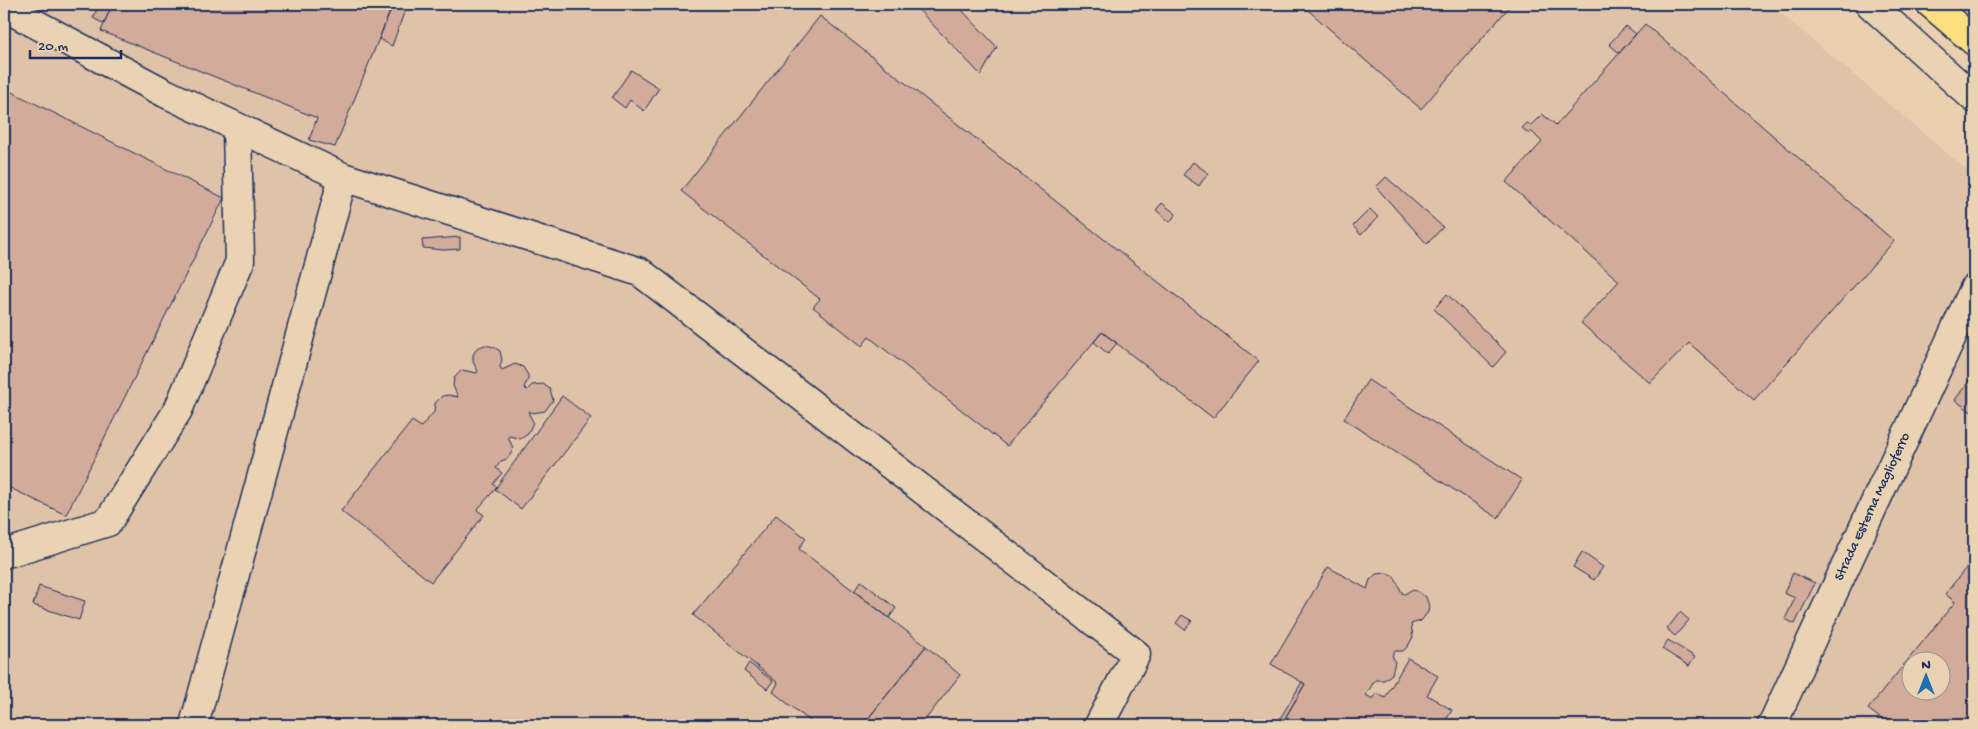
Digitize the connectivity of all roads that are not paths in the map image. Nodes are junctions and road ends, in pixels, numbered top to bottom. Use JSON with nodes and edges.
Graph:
{"nodes":[{"id":1,"x":1870,"y":4,"type":"edge"},
{"id":2,"x":1931,"y":4,"type":"edge"},
{"id":3,"x":4,"y":7,"type":"edge"},
{"id":4,"x":1974,"y":41,"type":"edge"},
{"id":5,"x":1974,"y":98,"type":"edge"},
{"id":6,"x":237,"y":128,"type":"junction"},
{"id":7,"x":343,"y":177,"type":"junction"},
{"id":8,"x":1974,"y":289,"type":"edge"},
{"id":9,"x":4,"y":554,"type":"edge"},
{"id":10,"x":194,"y":725,"type":"edge"},
{"id":11,"x":1099,"y":725,"type":"edge"},
{"id":12,"x":1772,"y":725,"type":"edge"}],
"edges":[{"from":1,"to":5,"type":"street"},
{"from":2,"to":4,"type":"highway"},
{"from":3,"to":6,"type":"street"},
{"from":6,"to":7,"type":"street"},
{"from":6,"to":9,"type":"street"},
{"from":7,"to":10,"type":"street"},
{"from":7,"to":11,"type":"street"},
{"from":8,"to":12,"type":"street","name":"Strada Esterna Maglioferro"}]}
